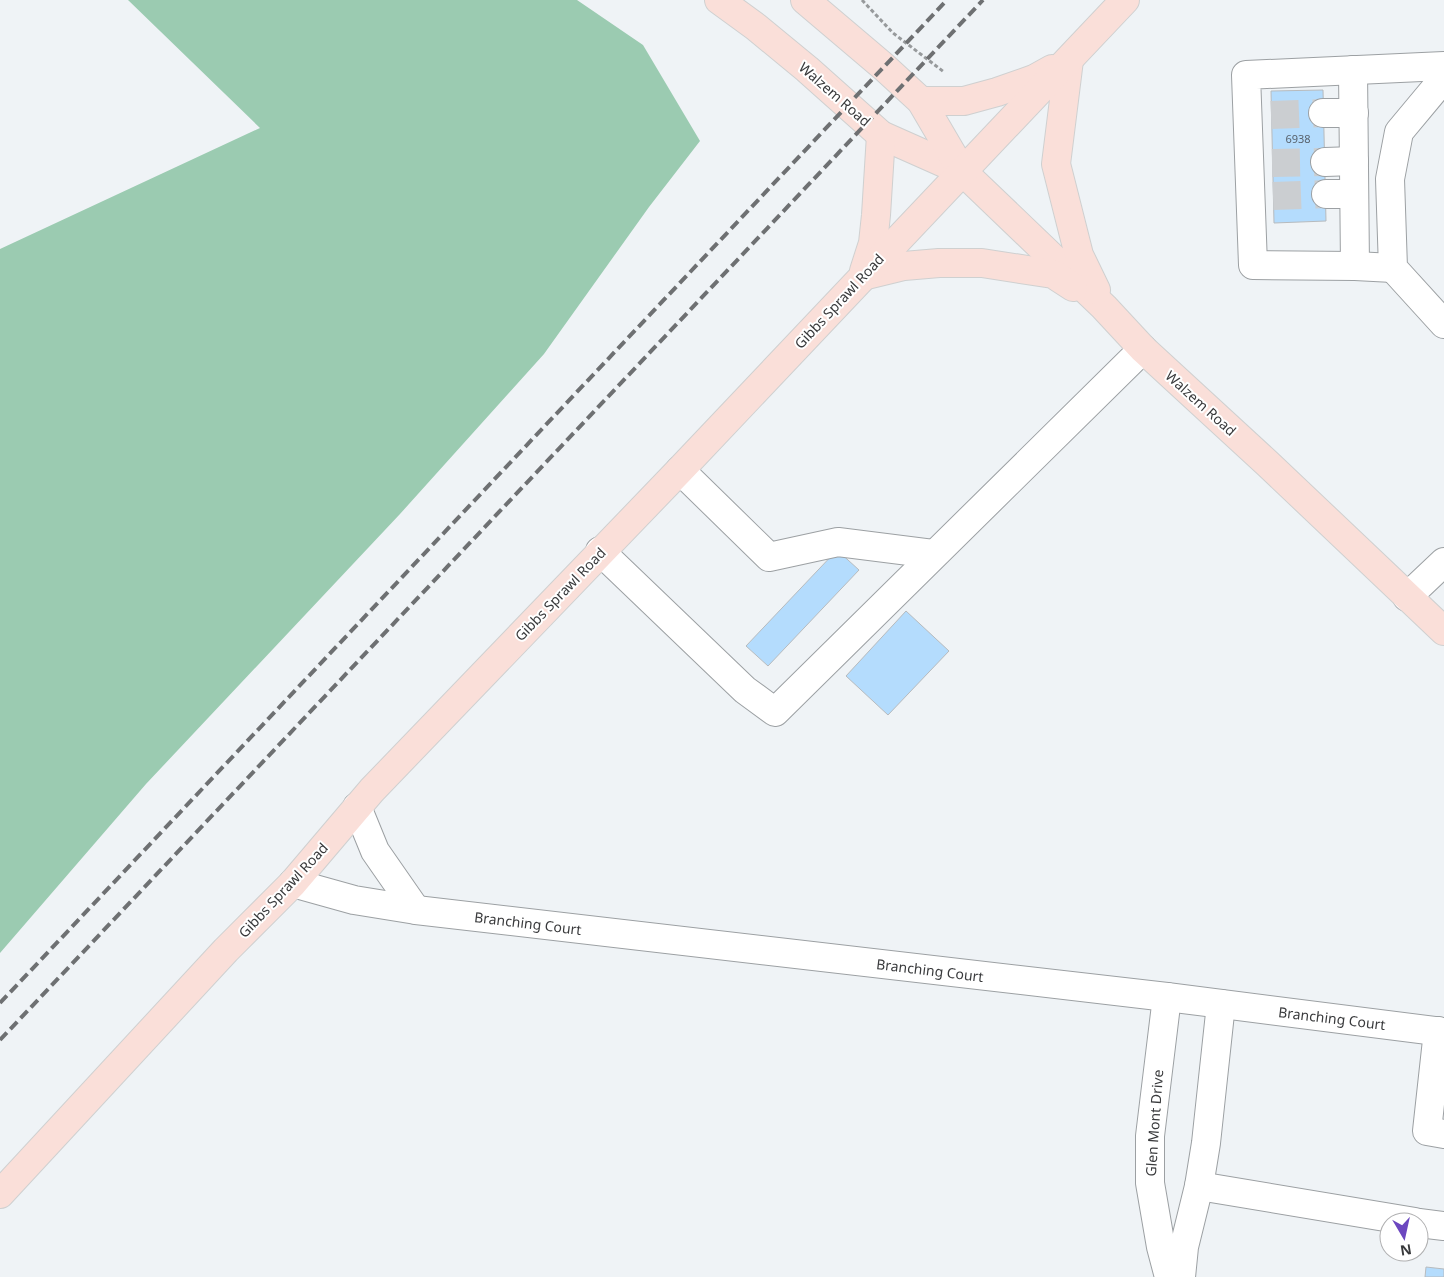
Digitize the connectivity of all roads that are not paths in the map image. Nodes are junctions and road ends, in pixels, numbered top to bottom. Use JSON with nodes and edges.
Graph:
{"nodes":[{"id":1,"x":719,"y":0,"type":"edge"},
{"id":2,"x":804,"y":0,"type":"edge"},
{"id":3,"x":1125,"y":0,"type":"edge"},
{"id":4,"x":1068,"y":60,"type":"junction"},
{"id":5,"x":1444,"y":66,"type":"edge"},
{"id":6,"x":1353,"y":70,"type":"junction"},
{"id":7,"x":1444,"y":78,"type":"edge"},
{"id":8,"x":921,"y":101,"type":"junction"},
{"id":9,"x":1354,"y":112,"type":"junction"},
{"id":10,"x":1323,"y":113,"type":"tunnel mouth"},
{"id":11,"x":881,"y":134,"type":"junction"},
{"id":12,"x":1354,"y":161,"type":"junction"},
{"id":13,"x":1325,"y":162,"type":"tunnel mouth"},
{"id":14,"x":962,"y":171,"type":"junction"},
{"id":15,"x":1326,"y":194,"type":"tunnel mouth"},
{"id":16,"x":1354,"y":194,"type":"junction"},
{"id":17,"x":1355,"y":266,"type":"junction"},
{"id":18,"x":1393,"y":268,"type":"junction"},
{"id":19,"x":863,"y":276,"type":"junction"},
{"id":20,"x":1104,"y":307,"type":"junction"},
{"id":21,"x":1444,"y":324,"type":"edge"},
{"id":22,"x":1143,"y":349,"type":"junction"},
{"id":23,"x":680,"y":470,"type":"junction"},
{"id":24,"x":600,"y":552,"type":"junction"},
{"id":25,"x":933,"y":554,"type":"junction"},
{"id":26,"x":1444,"y":562,"type":"edge"},
{"id":27,"x":1407,"y":597,"type":"junction"},
{"id":28,"x":1444,"y":631,"type":"edge"},
{"id":29,"x":357,"y":807,"type":"junction"},
{"id":30,"x":293,"y":883,"type":"junction"},
{"id":31,"x":416,"y":910,"type":"junction"},
{"id":32,"x":1167,"y":998,"type":"junction"},
{"id":33,"x":1221,"y":1004,"type":"junction"},
{"id":34,"x":1441,"y":1032,"type":"edge"},
{"id":35,"x":1444,"y":1134,"type":"edge"},
{"id":36,"x":1199,"y":1186,"type":"junction"},
{"id":37,"x":0,"y":1194,"type":"edge"},
{"id":38,"x":1379,"y":1216,"type":"edge"},
{"id":39,"x":1429,"y":1224,"type":"edge"},
{"id":40,"x":1444,"y":1226,"type":"edge"},
{"id":41,"x":1169,"y":1277,"type":"edge"},
{"id":42,"x":1180,"y":1277,"type":"edge"}],
"edges":[{"from":1,"to":11,"type":"main road","name":"Walzem Road"},
{"from":2,"to":8,"type":"main road","name":"Walzem Road"},
{"from":3,"to":4,"type":"main road","name":"Gibbs Sprawl Road"},
{"from":4,"to":8,"type":"main road"},
{"from":4,"to":14,"type":"main road","name":"Gibbs Sprawl Road"},
{"from":4,"to":20,"type":"main road"},
{"from":5,"to":6,"type":"street"},
{"from":6,"to":9,"type":"street"},
{"from":6,"to":17,"type":"street"},
{"from":7,"to":18,"type":"street"},
{"from":8,"to":14,"type":"main road","name":"Walzem Road"},
{"from":9,"to":10,"type":"street"},
{"from":9,"to":12,"type":"street"},
{"from":11,"to":14,"type":"main road","name":"Walzem Road"},
{"from":11,"to":19,"type":"main road"},
{"from":12,"to":13,"type":"street"},
{"from":12,"to":16,"type":"street"},
{"from":14,"to":19,"type":"main road","name":"Gibbs Sprawl Road"},
{"from":14,"to":20,"type":"main road","name":"Walzem Road"},
{"from":15,"to":16,"type":"street"},
{"from":16,"to":17,"type":"street"},
{"from":17,"to":18,"type":"street"},
{"from":18,"to":21,"type":"street"},
{"from":19,"to":20,"type":"main road"},
{"from":19,"to":23,"type":"main road","name":"Gibbs Sprawl Road"},
{"from":20,"to":22,"type":"main road","name":"Walzem Road"},
{"from":22,"to":25,"type":"street"},
{"from":22,"to":27,"type":"main road","name":"Walzem Road"},
{"from":23,"to":24,"type":"main road","name":"Gibbs Sprawl Road"},
{"from":23,"to":25,"type":"street"},
{"from":24,"to":25,"type":"street"},
{"from":24,"to":29,"type":"main road","name":"Gibbs Sprawl Road"},
{"from":26,"to":27,"type":"street"},
{"from":27,"to":28,"type":"main road","name":"Walzem Road"},
{"from":29,"to":30,"type":"main road","name":"Gibbs Sprawl Road"},
{"from":29,"to":31,"type":"street"},
{"from":30,"to":31,"type":"street","name":"Branching Court"},
{"from":30,"to":37,"type":"main road","name":"Gibbs Sprawl Road"},
{"from":31,"to":32,"type":"street","name":"Branching Court"},
{"from":32,"to":33,"type":"street","name":"Branching Court"},
{"from":32,"to":41,"type":"street","name":"Glen Mont Drive"},
{"from":33,"to":34,"type":"street","name":"Branching Court"},
{"from":33,"to":36,"type":"street"},
{"from":34,"to":35,"type":"street"},
{"from":36,"to":38,"type":"street"},
{"from":36,"to":42,"type":"street"},
{"from":39,"to":40,"type":"street"}]}
